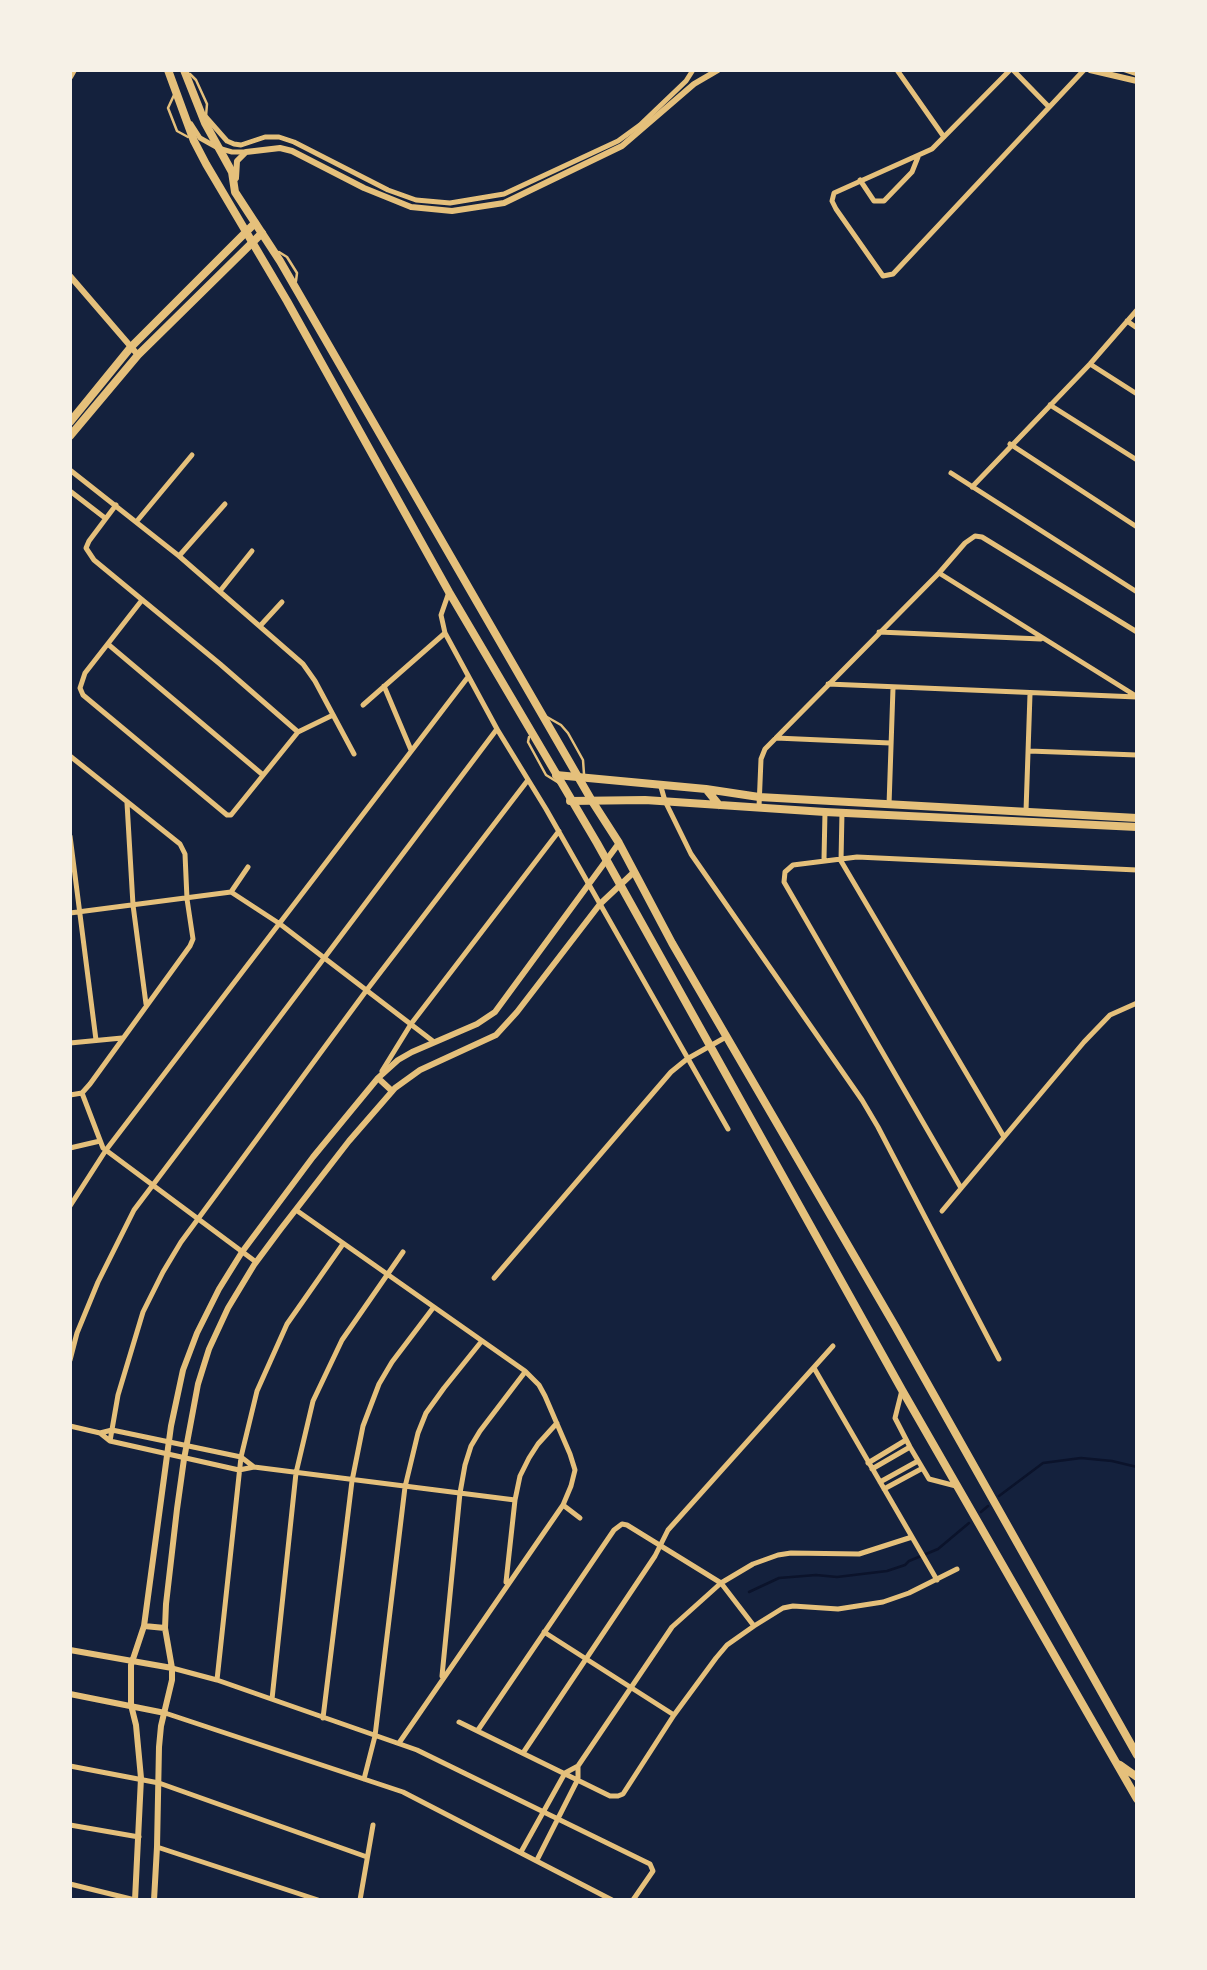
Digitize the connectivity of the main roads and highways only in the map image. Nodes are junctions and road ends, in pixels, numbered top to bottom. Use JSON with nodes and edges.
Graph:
{"nodes":[{"id":1,"x":168,"y":70,"type":"edge"},
{"id":2,"x":185,"y":70,"type":"edge"},
{"id":3,"x":254,"y":223,"type":"junction"},
{"id":4,"x":246,"y":230,"type":"junction"},
{"id":5,"x":262,"y":233,"type":"junction"},
{"id":6,"x":252,"y":242,"type":"junction"},
{"id":7,"x":134,"y":351,"type":"junction"},
{"id":8,"x":70,"y":422,"type":"edge"},
{"id":9,"x":70,"y":436,"type":"edge"},
{"id":10,"x":414,"y":492,"type":"junction"},
{"id":11,"x":398,"y":502,"type":"junction"},
{"id":12,"x":556,"y":775,"type":"junction"},
{"id":13,"x":581,"y":776,"type":"junction"},
{"id":14,"x":706,"y":789,"type":"junction"},
{"id":15,"x":570,"y":801,"type":"junction"},
{"id":16,"x":592,"y":802,"type":"junction"},
{"id":17,"x":759,"y":802,"type":"junction"},
{"id":18,"x":719,"y":805,"type":"junction"},
{"id":19,"x":889,"y":809,"type":"junction"},
{"id":20,"x":1026,"y":818,"type":"junction"},
{"id":21,"x":1137,"y":818,"type":"edge"},
{"id":22,"x":1137,"y":827,"type":"edge"},
{"id":23,"x":1137,"y":1755,"type":"edge"},
{"id":24,"x":1116,"y":1763,"type":"junction"},
{"id":25,"x":1137,"y":1777,"type":"edge"},
{"id":26,"x":1137,"y":1799,"type":"edge"}],
"edges":[{"from":1,"to":4,"type":"main road"},
{"from":2,"to":3,"type":"main road"},
{"from":3,"to":4,"type":"main road"},
{"from":3,"to":5,"type":"main road"},
{"from":4,"to":6,"type":"main road"},
{"from":4,"to":7,"type":"main road"},
{"from":5,"to":6,"type":"main road"},
{"from":5,"to":10,"type":"main road"},
{"from":6,"to":7,"type":"main road"},
{"from":6,"to":11,"type":"main road"},
{"from":7,"to":8,"type":"main road"},
{"from":7,"to":9,"type":"main road"},
{"from":10,"to":11,"type":"main road"},
{"from":10,"to":13,"type":"main road"},
{"from":11,"to":12,"type":"main road"},
{"from":12,"to":13,"type":"main road"},
{"from":12,"to":15,"type":"main road"},
{"from":13,"to":14,"type":"main road"},
{"from":13,"to":16,"type":"main road"},
{"from":14,"to":17,"type":"main road"},
{"from":14,"to":18,"type":"main road"},
{"from":15,"to":16,"type":"main road"},
{"from":15,"to":24,"type":"main road"},
{"from":16,"to":18,"type":"main road"},
{"from":16,"to":23,"type":"main road"},
{"from":17,"to":18,"type":"main road"},
{"from":17,"to":19,"type":"main road"},
{"from":17,"to":19,"type":"main road"},
{"from":19,"to":20,"type":"main road"},
{"from":20,"to":21,"type":"main road"},
{"from":20,"to":22,"type":"main road"},
{"from":24,"to":25,"type":"main road"},
{"from":24,"to":26,"type":"main road"}]}
